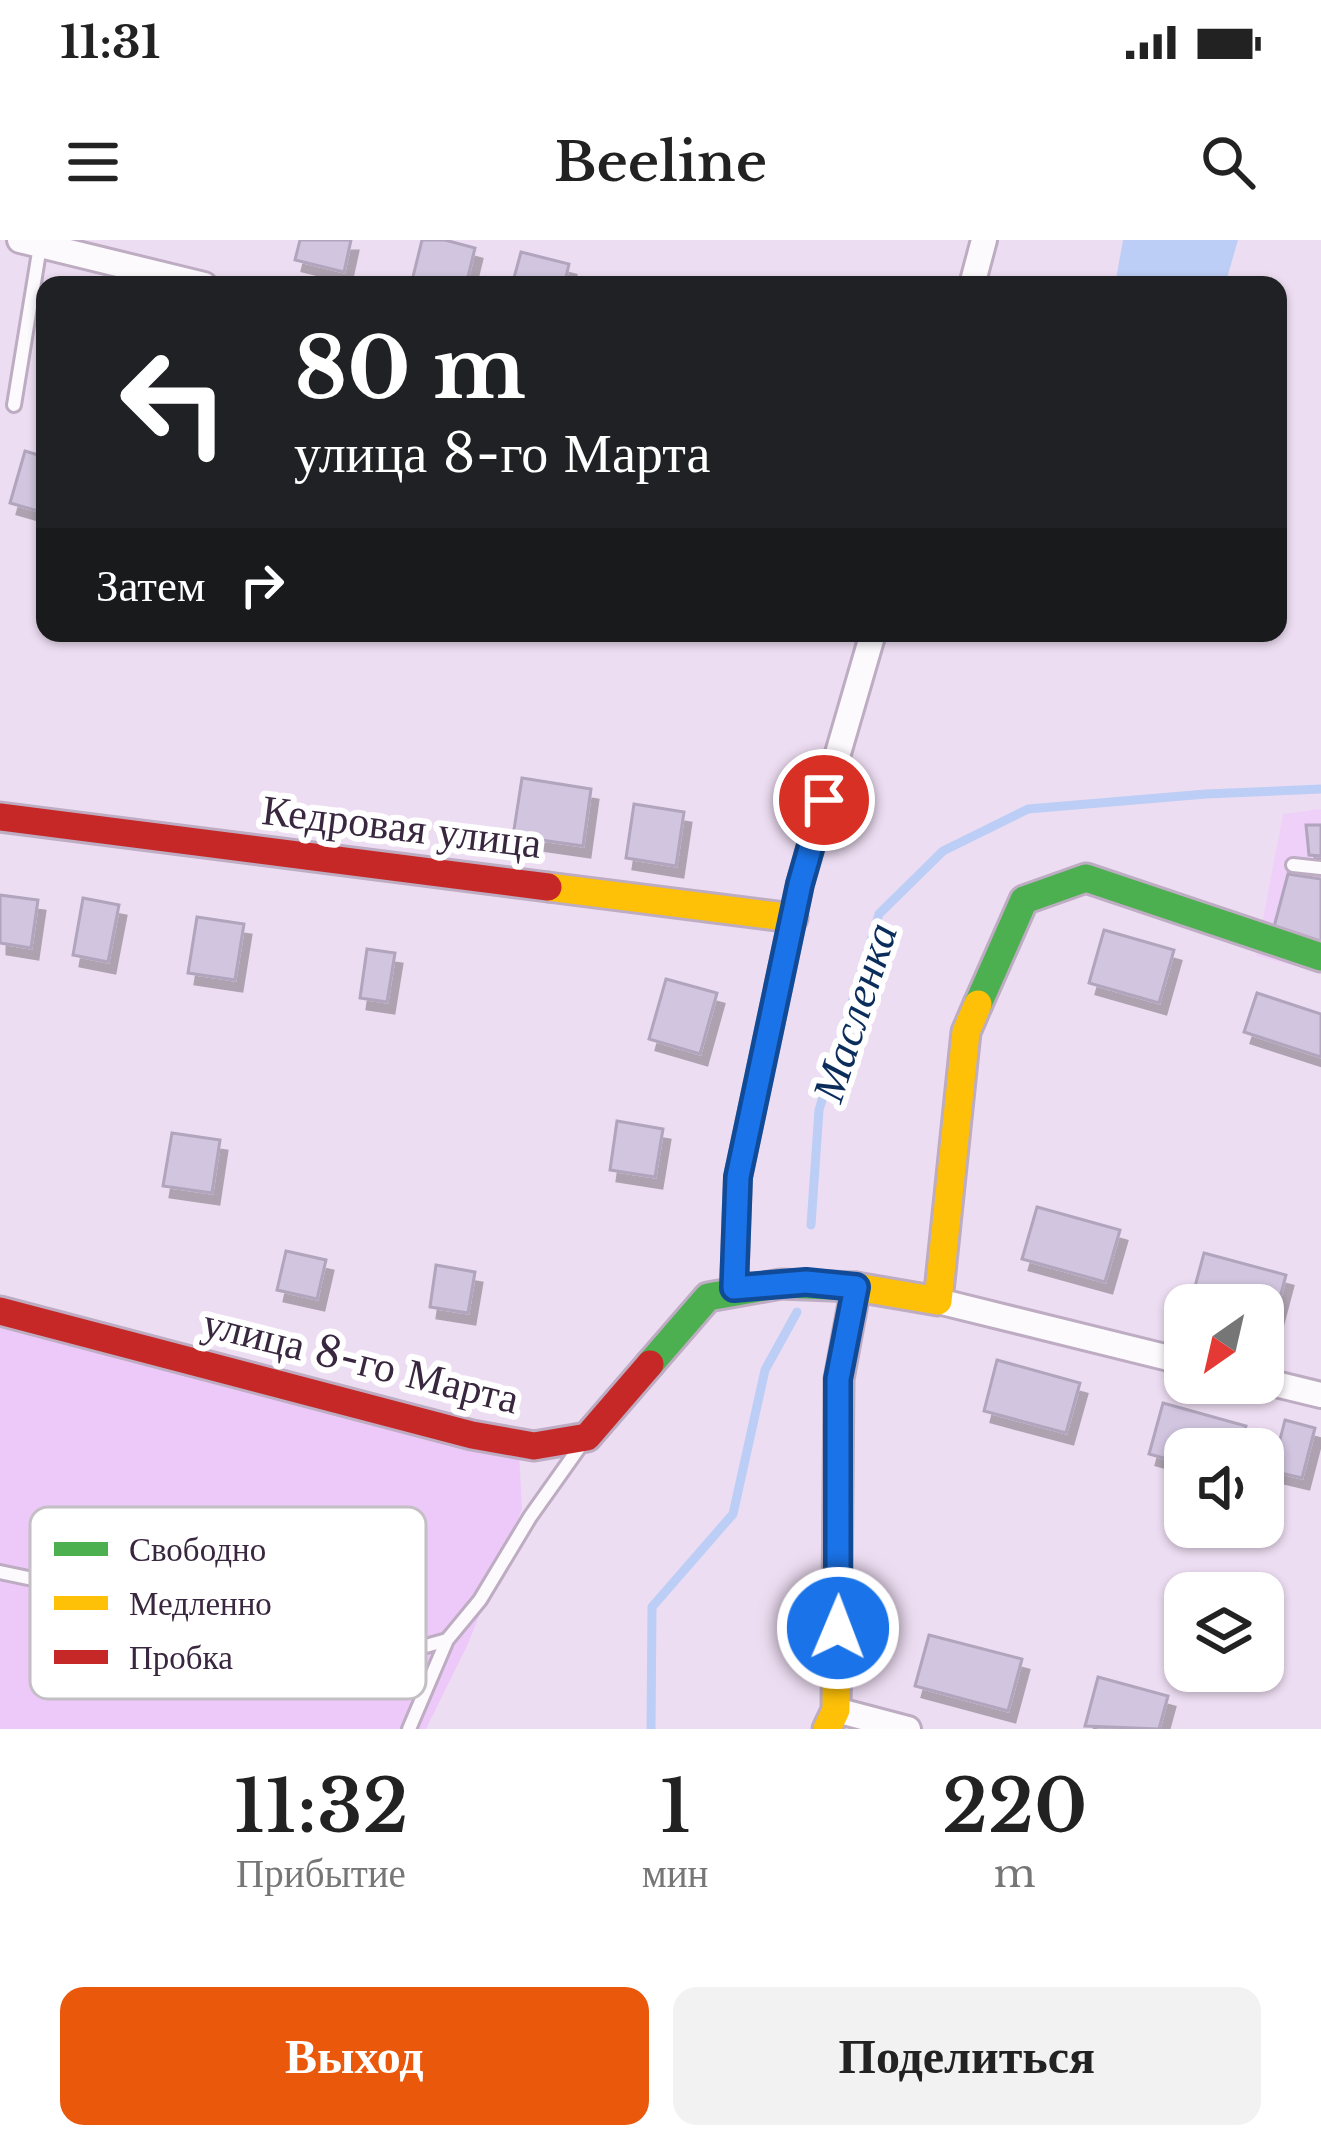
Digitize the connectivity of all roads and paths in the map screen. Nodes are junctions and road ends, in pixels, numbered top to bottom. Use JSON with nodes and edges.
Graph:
{"nodes":[{"id":1,"x":984,"y":240,"type":"edge"},
{"id":2,"x":30,"y":242,"type":"edge"},
{"id":3,"x":168,"y":276,"type":"edge"},
{"id":4,"x":974,"y":276,"type":"edge"},
{"id":5,"x":14,"y":405,"type":"dead end"},
{"id":6,"x":870,"y":642,"type":"edge"},
{"id":7,"x":0,"y":817,"type":"edge"},
{"id":8,"x":1292,"y":865,"type":"dead end"},
{"id":9,"x":1321,"y":868,"type":"edge"},
{"id":10,"x":793,"y":918,"type":"junction"},
{"id":11,"x":1321,"y":957,"type":"edge"},
{"id":12,"x":856,"y":1287,"type":"junction"},
{"id":13,"x":734,"y":1288,"type":"junction"},
{"id":14,"x":938,"y":1301,"type":"junction"},
{"id":15,"x":0,"y":1311,"type":"edge"},
{"id":16,"x":1164,"y":1357,"type":"edge"},
{"id":17,"x":1284,"y":1386,"type":"edge"},
{"id":18,"x":1321,"y":1395,"type":"edge"},
{"id":19,"x":587,"y":1437,"type":"junction"},
{"id":20,"x":0,"y":1572,"type":"edge"},
{"id":21,"x":30,"y":1578,"type":"edge"},
{"id":22,"x":447,"y":1640,"type":"junction"},
{"id":23,"x":426,"y":1646,"type":"edge"},
{"id":24,"x":426,"y":1689,"type":"edge"},
{"id":25,"x":422,"y":1699,"type":"edge"},
{"id":26,"x":831,"y":1720,"type":"edge"},
{"id":27,"x":409,"y":1729,"type":"edge"},
{"id":28,"x":908,"y":1729,"type":"edge"}],
"edges":[{"from":1,"to":4,"type":"street"},
{"from":2,"to":3,"type":"street"},
{"from":2,"to":5,"type":"lane"},
{"from":6,"to":10,"type":"street"},
{"from":7,"to":10,"type":"street","name":"Кедровая улица"},
{"from":8,"to":9,"type":"lane"},
{"from":10,"to":13,"type":"street"},
{"from":11,"to":14,"type":"street"},
{"from":12,"to":13,"type":"street"},
{"from":12,"to":14,"type":"street"},
{"from":12,"to":26,"type":"street"},
{"from":13,"to":19,"type":"street"},
{"from":14,"to":16,"type":"street"},
{"from":15,"to":19,"type":"street","name":"улица 8-го Марта"},
{"from":17,"to":18,"type":"street"},
{"from":19,"to":22,"type":"lane"},
{"from":20,"to":21,"type":"lane"},
{"from":22,"to":23,"type":"lane"},
{"from":22,"to":24,"type":"lane"},
{"from":25,"to":27,"type":"lane"},
{"from":26,"to":28,"type":"street"}]}
